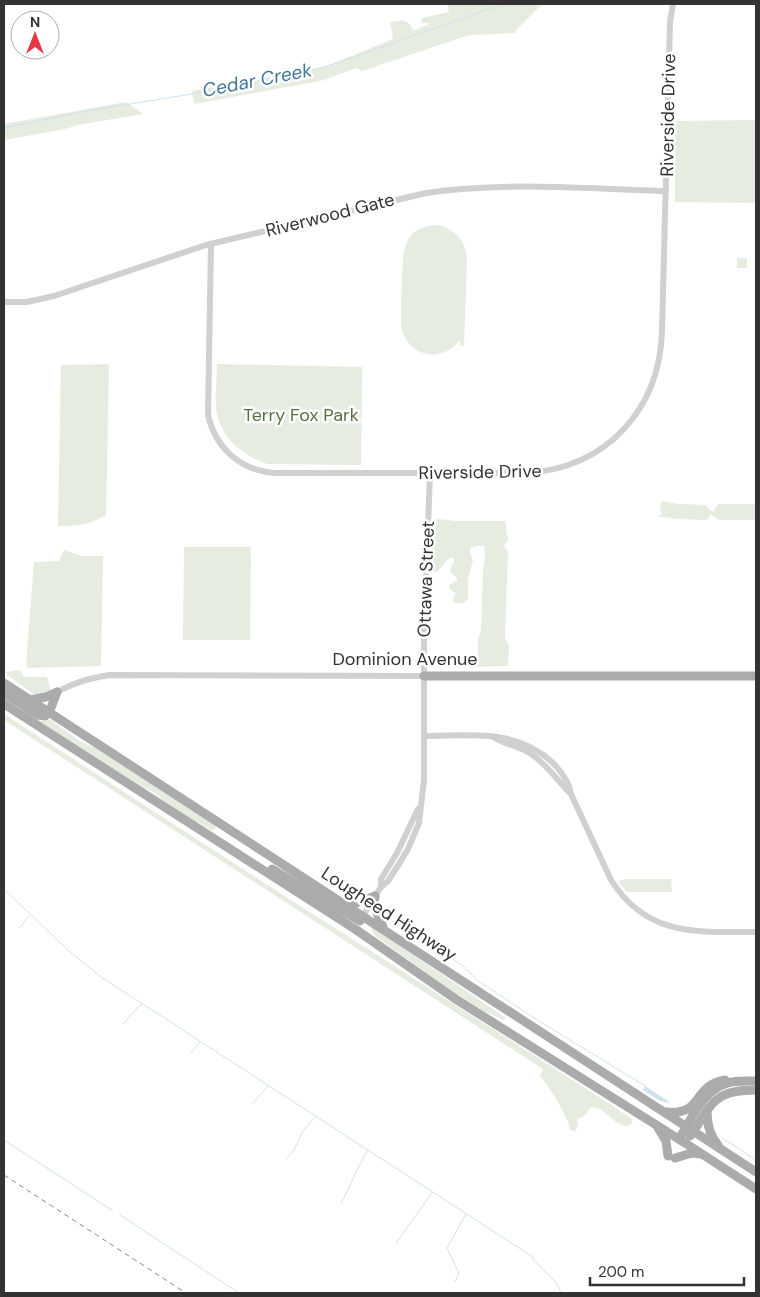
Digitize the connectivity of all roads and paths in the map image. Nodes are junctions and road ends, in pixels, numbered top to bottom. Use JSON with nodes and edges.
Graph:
{"nodes":[{"id":1,"x":673,"y":4,"type":"edge"},
{"id":2,"x":666,"y":191,"type":"junction"},
{"id":3,"x":211,"y":244,"type":"junction"},
{"id":4,"x":4,"y":302,"type":"edge"},
{"id":5,"x":430,"y":473,"type":"junction"},
{"id":6,"x":424,"y":676,"type":"junction"},
{"id":7,"x":756,"y":676,"type":"edge"},
{"id":8,"x":4,"y":683,"type":"edge"},
{"id":9,"x":57,"y":692,"type":"junction"},
{"id":10,"x":4,"y":693,"type":"edge"},
{"id":11,"x":30,"y":700,"type":"junction"},
{"id":12,"x":4,"y":704,"type":"edge"},
{"id":13,"x":50,"y":713,"type":"junction"},
{"id":14,"x":424,"y":736,"type":"junction"},
{"id":15,"x":494,"y":737,"type":"junction"},
{"id":16,"x":545,"y":761,"type":"junction"},
{"id":17,"x":571,"y":794,"type":"junction"},
{"id":18,"x":375,"y":896,"type":"junction"},
{"id":19,"x":344,"y":903,"type":"junction"},
{"id":20,"x":359,"y":922,"type":"junction"},
{"id":21,"x":384,"y":930,"type":"junction"},
{"id":22,"x":756,"y":932,"type":"edge"},
{"id":23,"x":740,"y":1081,"type":"junction"},
{"id":24,"x":756,"y":1081,"type":"edge"},
{"id":25,"x":756,"y":1090,"type":"edge"},
{"id":26,"x":707,"y":1111,"type":"junction"},
{"id":27,"x":663,"y":1112,"type":"junction"},
{"id":28,"x":651,"y":1121,"type":"junction"},
{"id":29,"x":690,"y":1129,"type":"junction"},
{"id":30,"x":682,"y":1141,"type":"junction"},
{"id":31,"x":725,"y":1152,"type":"junction"},
{"id":32,"x":702,"y":1154,"type":"junction"},
{"id":33,"x":756,"y":1172,"type":"edge"},
{"id":34,"x":756,"y":1189,"type":"edge"}],
"edges":[{"from":1,"to":2,"type":"street","name":"Riverside Drive"},
{"from":2,"to":3,"type":"street","name":"Riverwood Gate"},
{"from":2,"to":5,"type":"street","name":"Riverside Drive"},
{"from":3,"to":4,"type":"street","name":"Riverwood Gate"},
{"from":3,"to":5,"type":"street","name":"Riverside Drive"},
{"from":5,"to":6,"type":"street","name":"Ottawa Street"},
{"from":6,"to":7,"type":"main road","name":"Dominion Avenue"},
{"from":6,"to":9,"type":"street","name":"Dominion Avenue"},
{"from":6,"to":14,"type":"street","name":"Ottawa Street"},
{"from":8,"to":11,"type":"main road","name":"Lougheed Highway"},
{"from":9,"to":11,"type":"main road"},
{"from":9,"to":13,"type":"main road"},
{"from":10,"to":13,"type":"main road"},
{"from":11,"to":13,"type":"main road","name":"Lougheed Highway"},
{"from":12,"to":20,"type":"main road","name":"Lougheed Highway"},
{"from":13,"to":19,"type":"main road","name":"Lougheed Highway"},
{"from":14,"to":15,"type":"street"},
{"from":14,"to":18,"type":"street","name":"Ottawa Street"},
{"from":15,"to":16,"type":"street"},
{"from":15,"to":16,"type":"street"},
{"from":16,"to":17,"type":"street"},
{"from":16,"to":17,"type":"street"},
{"from":17,"to":22,"type":"street"},
{"from":18,"to":19,"type":"main road"},
{"from":18,"to":20,"type":"street","name":"Ottawa Street"},
{"from":18,"to":21,"type":"main road"},
{"from":19,"to":20,"type":"main road","name":"Lougheed Highway"},
{"from":20,"to":21,"type":"main road","name":"Lougheed Highway"},
{"from":20,"to":28,"type":"main road","name":"Lougheed Highway"},
{"from":21,"to":27,"type":"main road","name":"Lougheed Highway"},
{"from":23,"to":24,"type":"main road"},
{"from":23,"to":27,"type":"main road"},
{"from":23,"to":29,"type":"main road"},
{"from":25,"to":26,"type":"main road"},
{"from":26,"to":29,"type":"main road"},
{"from":26,"to":31,"type":"main road"},
{"from":27,"to":29,"type":"main road","name":"Lougheed Highway"},
{"from":28,"to":30,"type":"main road","name":"Lougheed Highway"},
{"from":28,"to":32,"type":"main road"},
{"from":29,"to":30,"type":"main road"},
{"from":29,"to":31,"type":"main road","name":"Lougheed Highway"},
{"from":30,"to":32,"type":"main road","name":"Lougheed Highway"},
{"from":31,"to":33,"type":"main road","name":"Lougheed Highway"},
{"from":32,"to":34,"type":"main road","name":"Lougheed Highway"}]}
